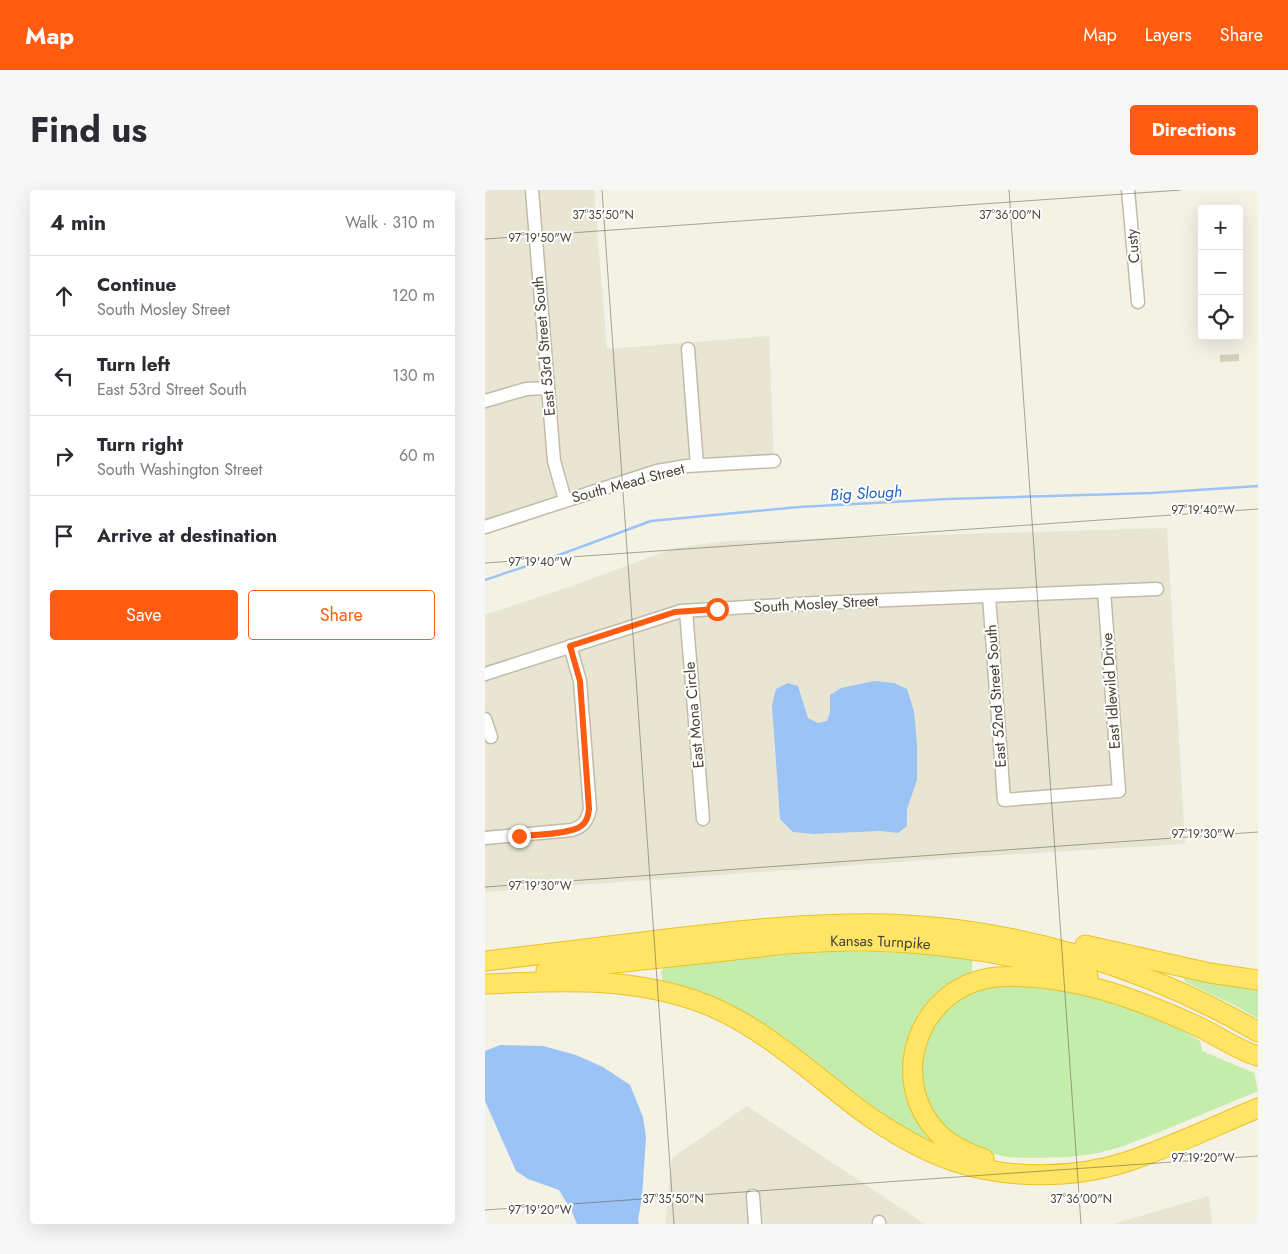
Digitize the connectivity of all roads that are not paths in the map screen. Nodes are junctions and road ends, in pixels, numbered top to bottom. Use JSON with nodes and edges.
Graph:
{"nodes":[{"id":1,"x":532,"y":190,"type":"edge"},
{"id":2,"x":1128,"y":190,"type":"edge"},
{"id":3,"x":1138,"y":302,"type":"dead end"},
{"id":4,"x":688,"y":349,"type":"dead end"},
{"id":5,"x":548,"y":388,"type":"junction"},
{"id":6,"x":485,"y":401,"type":"edge"},
{"id":7,"x":774,"y":461,"type":"dead end"},
{"id":8,"x":697,"y":465,"type":"junction"},
{"id":9,"x":565,"y":500,"type":"junction"},
{"id":10,"x":485,"y":527,"type":"edge"},
{"id":11,"x":1157,"y":589,"type":"dead end"},
{"id":12,"x":1104,"y":591,"type":"junction"},
{"id":13,"x":989,"y":596,"type":"junction"},
{"id":14,"x":686,"y":610,"type":"junction"},
{"id":15,"x":570,"y":646,"type":"junction"},
{"id":16,"x":485,"y":674,"type":"edge"},
{"id":17,"x":485,"y":720,"type":"edge"},
{"id":18,"x":491,"y":737,"type":"dead end"},
{"id":19,"x":1004,"y":796,"type":"joint"},
{"id":20,"x":703,"y":819,"type":"dead end"},
{"id":21,"x":485,"y":838,"type":"edge"},
{"id":22,"x":961,"y":930,"type":"junction"},
{"id":23,"x":485,"y":961,"type":"edge"},
{"id":24,"x":485,"y":979,"type":"edge"},
{"id":25,"x":1258,"y":980,"type":"edge"},
{"id":26,"x":485,"y":984,"type":"edge"},
{"id":27,"x":1258,"y":1032,"type":"edge"},
{"id":28,"x":1258,"y":1054,"type":"edge"},
{"id":29,"x":1258,"y":1100,"type":"edge"},
{"id":30,"x":1258,"y":1108,"type":"edge"},
{"id":31,"x":753,"y":1196,"type":"dead end"},
{"id":32,"x":755,"y":1224,"type":"edge"}],
"edges":[{"from":1,"to":5,"type":"street","name":"East 53rd Street South"},
{"from":2,"to":3,"type":"street","name":"Custy"},
{"from":4,"to":8,"type":"street"},
{"from":5,"to":6,"type":"street"},
{"from":5,"to":9,"type":"street","name":"East 53rd Street South"},
{"from":7,"to":8,"type":"street","name":"South Mead Street"},
{"from":8,"to":9,"type":"street","name":"South Mead Street"},
{"from":9,"to":10,"type":"street","name":"South Mead Street"},
{"from":11,"to":12,"type":"street","name":"South Mosley Street"},
{"from":12,"to":13,"type":"street","name":"South Mosley Street"},
{"from":12,"to":19,"type":"street","name":"East Idlewild Drive"},
{"from":13,"to":14,"type":"street","name":"South Mosley Street"},
{"from":13,"to":19,"type":"street","name":"East 52nd Street South"},
{"from":14,"to":15,"type":"street","name":"South Mosley Street"},
{"from":14,"to":20,"type":"street","name":"East Mona Circle"},
{"from":15,"to":16,"type":"street","name":"South Mosley Street"},
{"from":15,"to":21,"type":"street"},
{"from":17,"to":18,"type":"street"},
{"from":22,"to":23,"type":"highway","name":"Kansas Turnpike"},
{"from":22,"to":25,"type":"highway"},
{"from":22,"to":27,"type":"highway","name":"Kansas Turnpike"},
{"from":24,"to":28,"type":"highway","name":"Kansas Turnpike"},
{"from":26,"to":30,"type":"highway"},
{"from":28,"to":29,"type":"highway"},
{"from":31,"to":32,"type":"street"}]}
